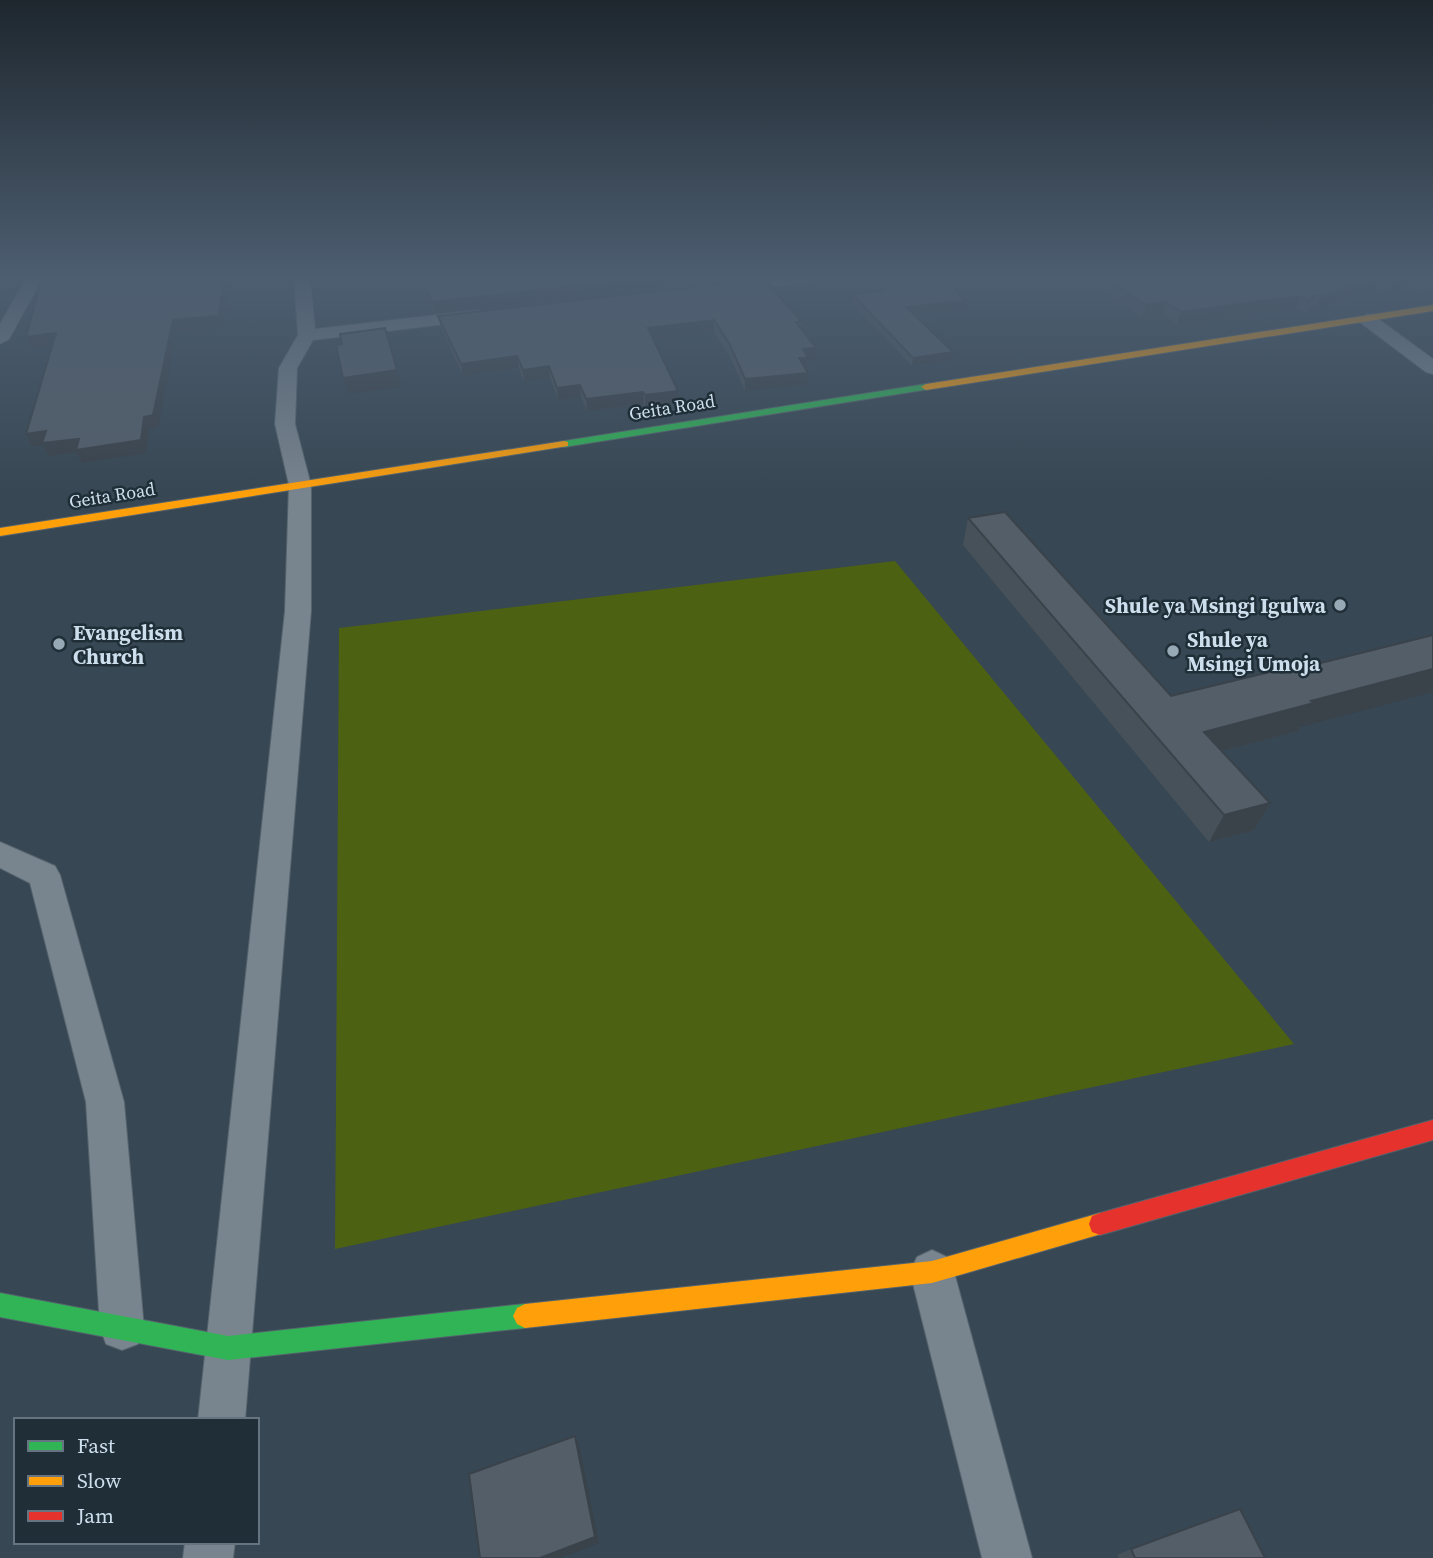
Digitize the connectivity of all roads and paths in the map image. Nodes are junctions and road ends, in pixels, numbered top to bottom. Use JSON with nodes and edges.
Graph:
{"nodes":[{"id":1,"x":299,"y":350,"type":"edge"},
{"id":2,"x":1170,"y":350,"type":"edge"},
{"id":3,"x":1408,"y":350,"type":"edge"},
{"id":4,"x":1433,"y":368,"type":"edge"},
{"id":5,"x":300,"y":485,"type":"junction"},
{"id":6,"x":0,"y":532,"type":"edge"},
{"id":7,"x":0,"y":854,"type":"edge"},
{"id":8,"x":1433,"y":1130,"type":"edge"},
{"id":9,"x":932,"y":1272,"type":"junction"},
{"id":10,"x":0,"y":1305,"type":"edge"},
{"id":11,"x":122,"y":1328,"type":"junction"},
{"id":12,"x":228,"y":1348,"type":"junction"},
{"id":13,"x":221,"y":1418,"type":"edge"},
{"id":14,"x":1007,"y":1558,"type":"edge"}],
"edges":[{"from":1,"to":5,"type":"street"},
{"from":2,"to":5,"type":"main road","name":"Geita Road"},
{"from":3,"to":4,"type":"street"},
{"from":5,"to":6,"type":"main road","name":"Geita Road"},
{"from":5,"to":12,"type":"street"},
{"from":7,"to":11,"type":"street"},
{"from":8,"to":9,"type":"main road"},
{"from":9,"to":12,"type":"main road"},
{"from":9,"to":14,"type":"street"},
{"from":10,"to":11,"type":"main road"},
{"from":11,"to":12,"type":"main road"},
{"from":12,"to":13,"type":"street"}]}
